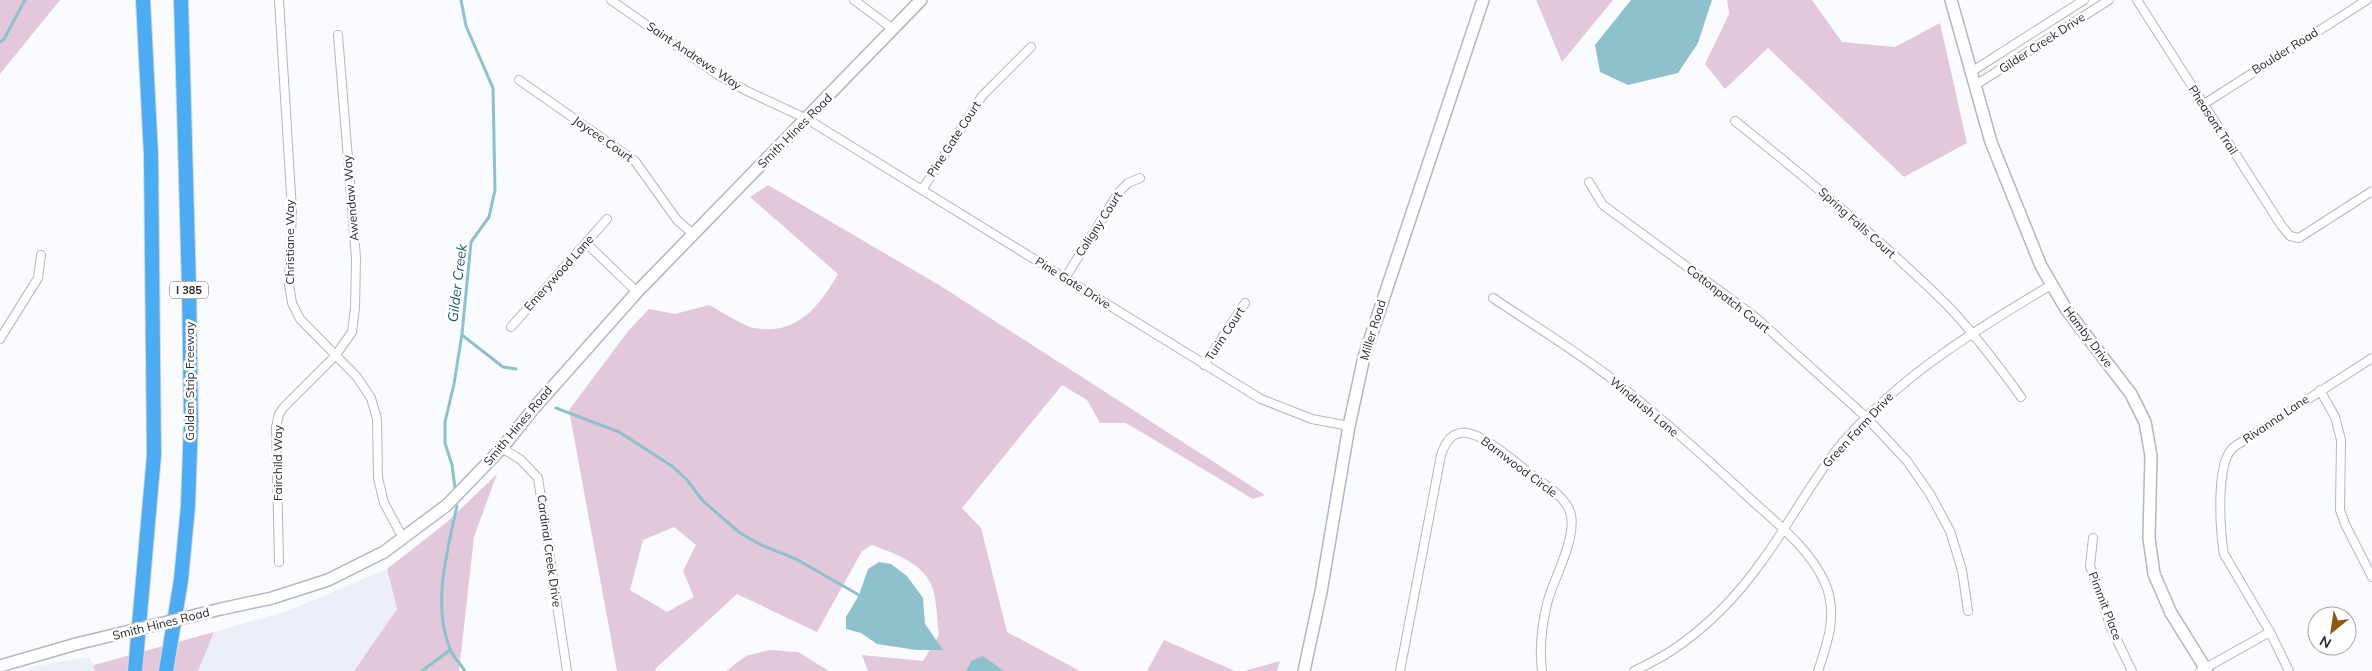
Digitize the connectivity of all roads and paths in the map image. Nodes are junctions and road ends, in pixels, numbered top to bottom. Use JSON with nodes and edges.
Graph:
{"nodes":[{"id":1,"x":143,"y":0,"type":"edge"},
{"id":2,"x":181,"y":0,"type":"edge"},
{"id":3,"x":279,"y":0,"type":"edge"},
{"id":4,"x":611,"y":0,"type":"edge"},
{"id":5,"x":854,"y":0,"type":"edge"},
{"id":6,"x":921,"y":0,"type":"edge"},
{"id":7,"x":1483,"y":0,"type":"edge"},
{"id":8,"x":1951,"y":0,"type":"edge"},
{"id":9,"x":2084,"y":0,"type":"edge"},
{"id":10,"x":2109,"y":0,"type":"edge"},
{"id":11,"x":2137,"y":0,"type":"edge"},
{"id":12,"x":2367,"y":0,"type":"edge"},
{"id":13,"x":893,"y":29,"type":"junction"},
{"id":14,"x":338,"y":34,"type":"dead end"},
{"id":15,"x":1031,"y":47,"type":"dead end"},
{"id":16,"x":1971,"y":72,"type":"junction"},
{"id":17,"x":519,"y":80,"type":"dead end"},
{"id":18,"x":1974,"y":86,"type":"junction"},
{"id":19,"x":2204,"y":104,"type":"junction"},
{"id":20,"x":807,"y":119,"type":"junction"},
{"id":21,"x":1735,"y":121,"type":"dead end"},
{"id":22,"x":1140,"y":178,"type":"dead end"},
{"id":23,"x":1589,"y":182,"type":"dead end"},
{"id":24,"x":922,"y":190,"type":"junction"},
{"id":25,"x":2372,"y":191,"type":"edge"},
{"id":26,"x":607,"y":219,"type":"dead end"},
{"id":27,"x":693,"y":234,"type":"junction"},
{"id":28,"x":586,"y":242,"type":"junction"},
{"id":29,"x":41,"y":254,"type":"dead end"},
{"id":30,"x":1065,"y":278,"type":"junction"},
{"id":31,"x":2051,"y":285,"type":"junction"},
{"id":32,"x":637,"y":292,"type":"junction"},
{"id":33,"x":1494,"y":298,"type":"dead end"},
{"id":34,"x":1245,"y":303,"type":"dead end"},
{"id":35,"x":511,"y":327,"type":"dead end"},
{"id":36,"x":1972,"y":334,"type":"junction"},
{"id":37,"x":0,"y":339,"type":"edge"},
{"id":38,"x":335,"y":356,"type":"junction"},
{"id":39,"x":2372,"y":358,"type":"edge"},
{"id":40,"x":1204,"y":365,"type":"junction"},
{"id":41,"x":2320,"y":390,"type":"junction"},
{"id":42,"x":2021,"y":397,"type":"dead end"},
{"id":43,"x":1867,"y":418,"type":"junction"},
{"id":44,"x":1348,"y":426,"type":"junction"},
{"id":45,"x":502,"y":448,"type":"junction"},
{"id":46,"x":1784,"y":530,"type":"junction"},
{"id":47,"x":403,"y":538,"type":"junction"},
{"id":48,"x":2093,"y":538,"type":"dead end"},
{"id":49,"x":279,"y":562,"type":"dead end"},
{"id":50,"x":2372,"y":577,"type":"edge"},
{"id":51,"x":1968,"y":611,"type":"dead end"},
{"id":52,"x":2270,"y":632,"type":"junction"},
{"id":53,"x":0,"y":666,"type":"edge"},
{"id":54,"x":2204,"y":670,"type":"edge"},
{"id":55,"x":135,"y":671,"type":"edge"},
{"id":56,"x":166,"y":671,"type":"edge"},
{"id":57,"x":567,"y":671,"type":"edge"},
{"id":58,"x":1304,"y":671,"type":"edge"},
{"id":59,"x":1400,"y":671,"type":"edge"},
{"id":60,"x":1542,"y":671,"type":"edge"},
{"id":61,"x":1634,"y":671,"type":"edge"},
{"id":62,"x":1818,"y":671,"type":"edge"},
{"id":63,"x":2132,"y":671,"type":"edge"},
{"id":64,"x":2289,"y":671,"type":"edge"}],
"edges":[{"from":1,"to":55,"type":"highway","number":"I 385"},
{"from":2,"to":56,"type":"highway","name":"Golden Strip Freeway","number":"I 385"},
{"from":3,"to":38,"type":"street","name":"Christiane Way"},
{"from":4,"to":20,"type":"street","name":"Saint Andrews Way"},
{"from":5,"to":13,"type":"street"},
{"from":6,"to":13,"type":"street","name":"Smith Hines Road"},
{"from":7,"to":44,"type":"street","name":"Miller Road"},
{"from":8,"to":16,"type":"street","name":"Hamby Drive"},
{"from":9,"to":16,"type":"street","name":"Gilder Creek Drive"},
{"from":10,"to":18,"type":"street","name":"Gilder Creek Drive"},
{"from":11,"to":19,"type":"street","name":"Pheasant Trail"},
{"from":12,"to":19,"type":"street","name":"Boulder Road"},
{"from":13,"to":20,"type":"street","name":"Smith Hines Road"},
{"from":14,"to":38,"type":"street","name":"Awendaw Way"},
{"from":15,"to":24,"type":"street","name":"Pine Gate Court"},
{"from":16,"to":18,"type":"street","name":"Hamby Drive"},
{"from":17,"to":27,"type":"street","name":"Jaycee Court"},
{"from":18,"to":31,"type":"street","name":"Hamby Drive"},
{"from":19,"to":25,"type":"street","name":"Pheasant Trail"},
{"from":20,"to":24,"type":"street","name":"Pine Gate Drive"},
{"from":20,"to":27,"type":"street","name":"Smith Hines Road"},
{"from":21,"to":36,"type":"street","name":"Spring Falls Court"},
{"from":22,"to":30,"type":"street","name":"Coligny Court"},
{"from":23,"to":43,"type":"street","name":"Cottonpatch Court"},
{"from":24,"to":30,"type":"street","name":"Pine Gate Drive"},
{"from":26,"to":28,"type":"street","name":"Emerywood Lane"},
{"from":27,"to":32,"type":"street","name":"Smith Hines Road"},
{"from":28,"to":32,"type":"street"},
{"from":28,"to":35,"type":"street","name":"Emerywood Lane"},
{"from":29,"to":37,"type":"street"},
{"from":30,"to":40,"type":"street","name":"Pine Gate Drive"},
{"from":31,"to":36,"type":"street","name":"Green Farm Drive"},
{"from":31,"to":54,"type":"street","name":"Hamby Drive"},
{"from":32,"to":45,"type":"street","name":"Smith Hines Road"},
{"from":33,"to":46,"type":"street","name":"Windrush Lane"},
{"from":34,"to":40,"type":"street","name":"Turin Court"},
{"from":36,"to":42,"type":"street","name":"Spring Falls Court"},
{"from":36,"to":43,"type":"street","name":"Green Farm Drive"},
{"from":38,"to":47,"type":"street","name":"Christiane Way"},
{"from":38,"to":49,"type":"street","name":"Fairchild Way"},
{"from":39,"to":41,"type":"street","name":"Rivanna Lane"},
{"from":40,"to":44,"type":"street","name":"Pine Gate Drive"},
{"from":41,"to":50,"type":"street"},
{"from":41,"to":52,"type":"street","name":"Rivanna Lane"},
{"from":43,"to":46,"type":"street","name":"Green Farm Drive"},
{"from":43,"to":51,"type":"street","name":"Cottonpatch Court"},
{"from":44,"to":58,"type":"street","name":"Miller Road"},
{"from":45,"to":47,"type":"street","name":"Smith Hines Road"},
{"from":45,"to":57,"type":"street","name":"Cardinal Creek Drive"},
{"from":46,"to":61,"type":"street","name":"Green Farm Drive"},
{"from":46,"to":62,"type":"street","name":"Windrush Lane"},
{"from":47,"to":53,"type":"street","name":"Smith Hines Road","bridge":true},
{"from":48,"to":63,"type":"street","name":"Pimmit Place"},
{"from":52,"to":54,"type":"street"},
{"from":52,"to":64,"type":"street","name":"Rivanna Lane"},
{"from":59,"to":60,"type":"street","name":"Barnwood Circle"}]}
